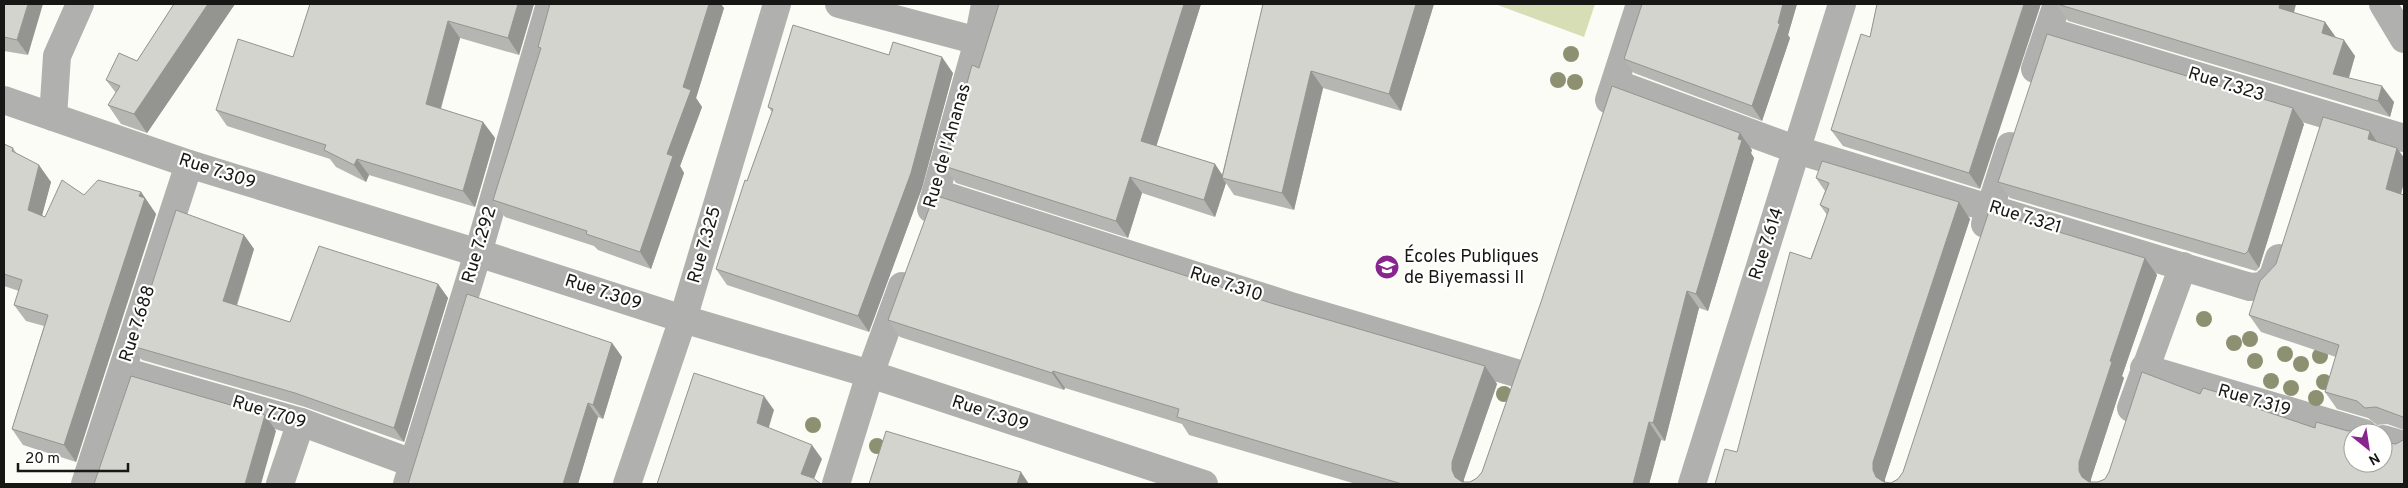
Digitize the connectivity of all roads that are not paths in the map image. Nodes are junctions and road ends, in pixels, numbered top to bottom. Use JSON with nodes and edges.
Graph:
{"nodes":[{"id":1,"x":80,"y":4,"type":"edge"},
{"id":2,"x":550,"y":4,"type":"edge"},
{"id":3,"x":777,"y":4,"type":"edge"},
{"id":4,"x":839,"y":4,"type":"edge"},
{"id":5,"x":985,"y":4,"type":"edge"},
{"id":6,"x":1640,"y":4,"type":"edge"},
{"id":7,"x":1842,"y":4,"type":"edge"},
{"id":8,"x":2057,"y":4,"type":"edge"},
{"id":9,"x":2383,"y":4,"type":"edge"},
{"id":10,"x":2048,"y":31,"type":"junction"},
{"id":11,"x":2404,"y":39,"type":"edge"},
{"id":12,"x":978,"y":41,"type":"junction"},
{"id":13,"x":1615,"y":83,"type":"junction"},
{"id":14,"x":2027,"y":96,"type":"edge"},
{"id":15,"x":4,"y":100,"type":"edge"},
{"id":16,"x":53,"y":117,"type":"junction"},
{"id":17,"x":1602,"y":121,"type":"edge"},
{"id":18,"x":2018,"y":124,"type":"edge"},
{"id":19,"x":2404,"y":138,"type":"edge"},
{"id":20,"x":1797,"y":150,"type":"junction"},
{"id":21,"x":189,"y":164,"type":"junction"},
{"id":22,"x":937,"y":193,"type":"junction"},
{"id":23,"x":1990,"y":208,"type":"junction"},
{"id":24,"x":924,"y":229,"type":"edge"},
{"id":25,"x":2285,"y":238,"type":"edge"},
{"id":26,"x":1978,"y":245,"type":"edge"},
{"id":27,"x":478,"y":253,"type":"junction"},
{"id":28,"x":910,"y":265,"type":"edge"},
{"id":29,"x":2183,"y":266,"type":"junction"},
{"id":30,"x":683,"y":319,"type":"junction"},
{"id":31,"x":1526,"y":346,"type":"edge"},
{"id":32,"x":2144,"y":368,"type":"junction"},
{"id":33,"x":123,"y":371,"type":"junction"},
{"id":34,"x":870,"y":374,"type":"junction"},
{"id":35,"x":301,"y":422,"type":"junction"},
{"id":36,"x":2343,"y":427,"type":"edge"},
{"id":37,"x":2123,"y":431,"type":"edge"},
{"id":38,"x":409,"y":474,"type":"edge"},
{"id":39,"x":1154,"y":477,"type":"edge"},
{"id":40,"x":85,"y":484,"type":"edge"},
{"id":41,"x":280,"y":484,"type":"edge"},
{"id":42,"x":627,"y":484,"type":"edge"},
{"id":43,"x":836,"y":484,"type":"edge"},
{"id":44,"x":1204,"y":484,"type":"edge"},
{"id":45,"x":1692,"y":484,"type":"edge"}],
"edges":[{"from":1,"to":16,"type":"street"},
{"from":2,"to":27,"type":"street","name":"Rue 7.292"},
{"from":3,"to":30,"type":"street","name":"Rue 7.325"},
{"from":4,"to":12,"type":"street"},
{"from":5,"to":12,"type":"street","name":"Rue de l'Ananas"},
{"from":6,"to":13,"type":"street"},
{"from":7,"to":20,"type":"street","name":"Rue 7.614"},
{"from":8,"to":10,"type":"street"},
{"from":9,"to":11,"type":"street"},
{"from":10,"to":14,"type":"street"},
{"from":10,"to":19,"type":"street","name":"Rue 7.323"},
{"from":12,"to":22,"type":"street","name":"Rue de l'Ananas"},
{"from":13,"to":17,"type":"street"},
{"from":13,"to":20,"type":"street","name":"Rue 7.321"},
{"from":15,"to":16,"type":"street","name":"Rue 7.309"},
{"from":16,"to":21,"type":"street","name":"Rue 7.309"},
{"from":18,"to":23,"type":"street"},
{"from":20,"to":23,"type":"street","name":"Rue 7.321"},
{"from":20,"to":45,"type":"street","name":"Rue 7.614"},
{"from":21,"to":27,"type":"street","name":"Rue 7.309"},
{"from":21,"to":33,"type":"street","name":"Rue 7.688"},
{"from":22,"to":24,"type":"street","name":"Rue de l'Ananas"},
{"from":22,"to":31,"type":"street","name":"Rue 7.310"},
{"from":23,"to":26,"type":"street"},
{"from":23,"to":29,"type":"street","name":"Rue 7.321"},
{"from":25,"to":29,"type":"street","name":"Rue 7.321"},
{"from":27,"to":30,"type":"street","name":"Rue 7.309"},
{"from":27,"to":38,"type":"street","name":"Rue 7.292"},
{"from":28,"to":34,"type":"street"},
{"from":29,"to":32,"type":"street"},
{"from":30,"to":34,"type":"street","name":"Rue 7.309"},
{"from":30,"to":42,"type":"street","name":"Rue 7.325"},
{"from":32,"to":36,"type":"street","name":"Rue 7.319"},
{"from":32,"to":37,"type":"street"},
{"from":33,"to":35,"type":"street","name":"Rue 7.709"},
{"from":33,"to":40,"type":"street","name":"Rue 7.688"},
{"from":34,"to":39,"type":"street","name":"Rue 7.309"},
{"from":34,"to":43,"type":"street"},
{"from":35,"to":38,"type":"street","name":"Rue 7.709"},
{"from":35,"to":41,"type":"street"},
{"from":39,"to":44,"type":"street","name":"Rue 7.309"}]}
